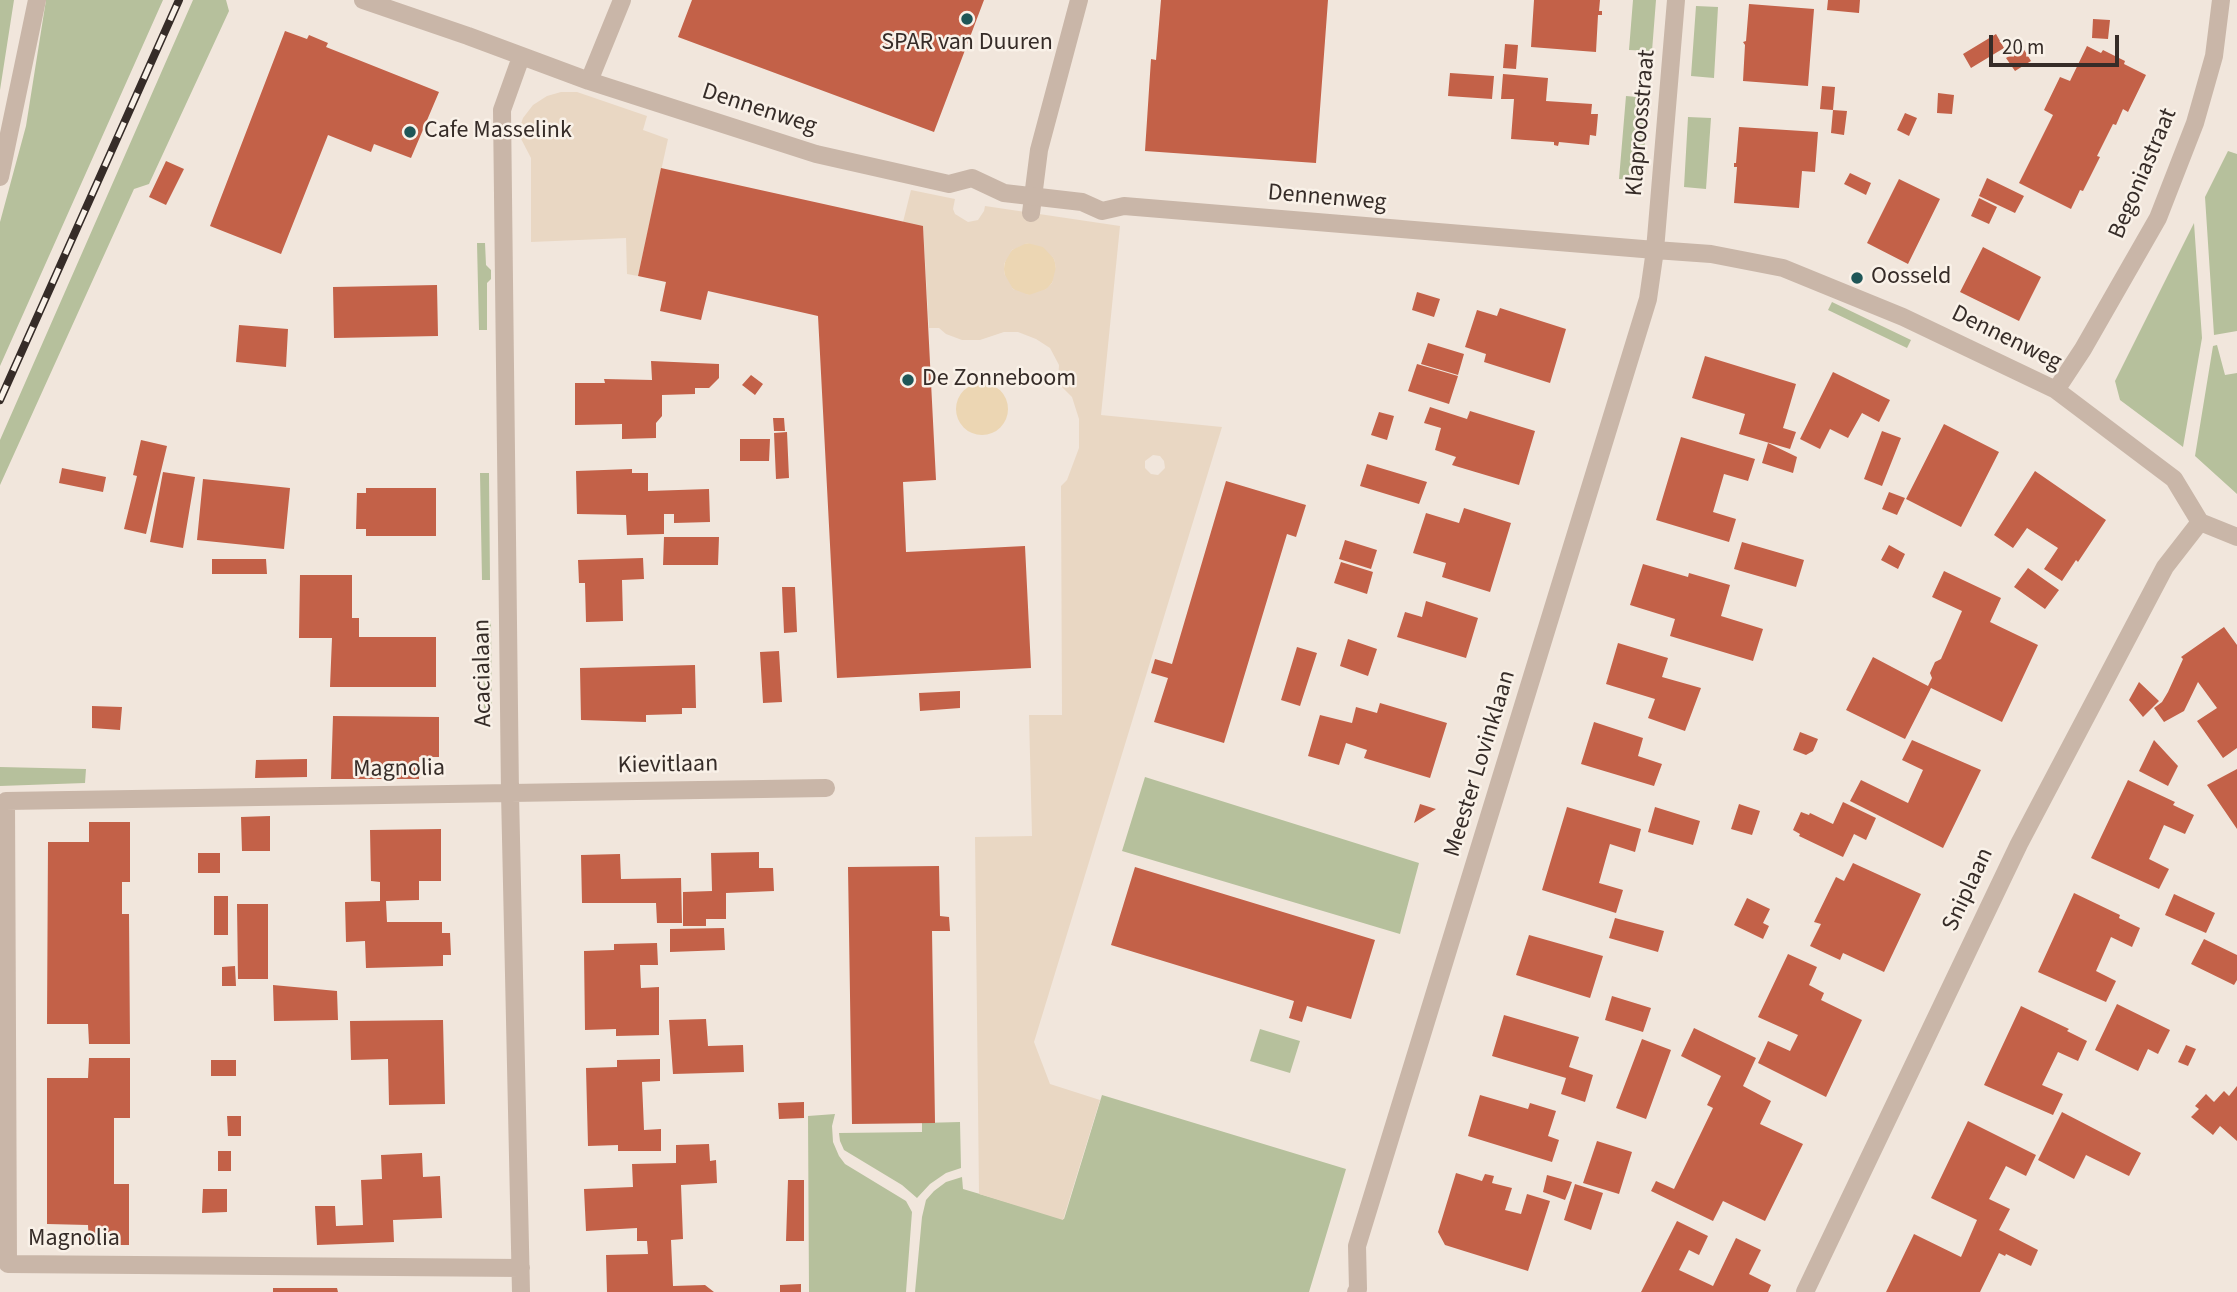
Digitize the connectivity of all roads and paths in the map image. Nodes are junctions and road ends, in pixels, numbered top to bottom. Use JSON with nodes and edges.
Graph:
{"nodes":[{"id":1,"x":37,"y":0,"type":"edge"},
{"id":2,"x":363,"y":0,"type":"edge"},
{"id":3,"x":622,"y":0,"type":"edge"},
{"id":4,"x":1079,"y":0,"type":"edge"},
{"id":5,"x":1676,"y":0,"type":"edge"},
{"id":6,"x":2221,"y":0,"type":"edge"},
{"id":7,"x":521,"y":57,"type":"junction"},
{"id":8,"x":589,"y":82,"type":"junction"},
{"id":9,"x":0,"y":177,"type":"edge"},
{"id":10,"x":1032,"y":204,"type":"junction"},
{"id":11,"x":1656,"y":250,"type":"junction"},
{"id":12,"x":2056,"y":390,"type":"junction"},
{"id":13,"x":2200,"y":522,"type":"junction"},
{"id":14,"x":2237,"y":537,"type":"edge"},
{"id":15,"x":826,"y":788,"type":"dead end"},
{"id":16,"x":510,"y":793,"type":"junction"},
{"id":17,"x":521,"y":1268,"type":"junction"},
{"id":18,"x":1360,"y":1291,"type":"edge"},
{"id":19,"x":521,"y":1292,"type":"edge"},
{"id":20,"x":1805,"y":1292,"type":"edge"}],
"edges":[{"from":1,"to":9,"type":"street"},
{"from":2,"to":7,"type":"street","name":"Dennenweg"},
{"from":3,"to":8,"type":"street"},
{"from":4,"to":10,"type":"street"},
{"from":5,"to":11,"type":"street","name":"Klaproosstraat"},
{"from":6,"to":12,"type":"street","name":"Begoniastraat"},
{"from":7,"to":8,"type":"street","name":"Dennenweg"},
{"from":7,"to":16,"type":"street","name":"Acacialaan"},
{"from":8,"to":10,"type":"street","name":"Dennenweg"},
{"from":10,"to":11,"type":"street","name":"Dennenweg"},
{"from":11,"to":12,"type":"street","name":"Dennenweg"},
{"from":11,"to":18,"type":"street","name":"Meester Lovinklaan"},
{"from":12,"to":13,"type":"street","name":"Dennenweg"},
{"from":13,"to":14,"type":"street"},
{"from":13,"to":20,"type":"street","name":"Sniplaan"},
{"from":15,"to":16,"type":"street","name":"Kievitlaan"},
{"from":16,"to":17,"type":"street","name":"Acacialaan"},
{"from":16,"to":17,"type":"street","name":"Magnolia"},
{"from":17,"to":19,"type":"street","name":"Acacialaan"}]}
